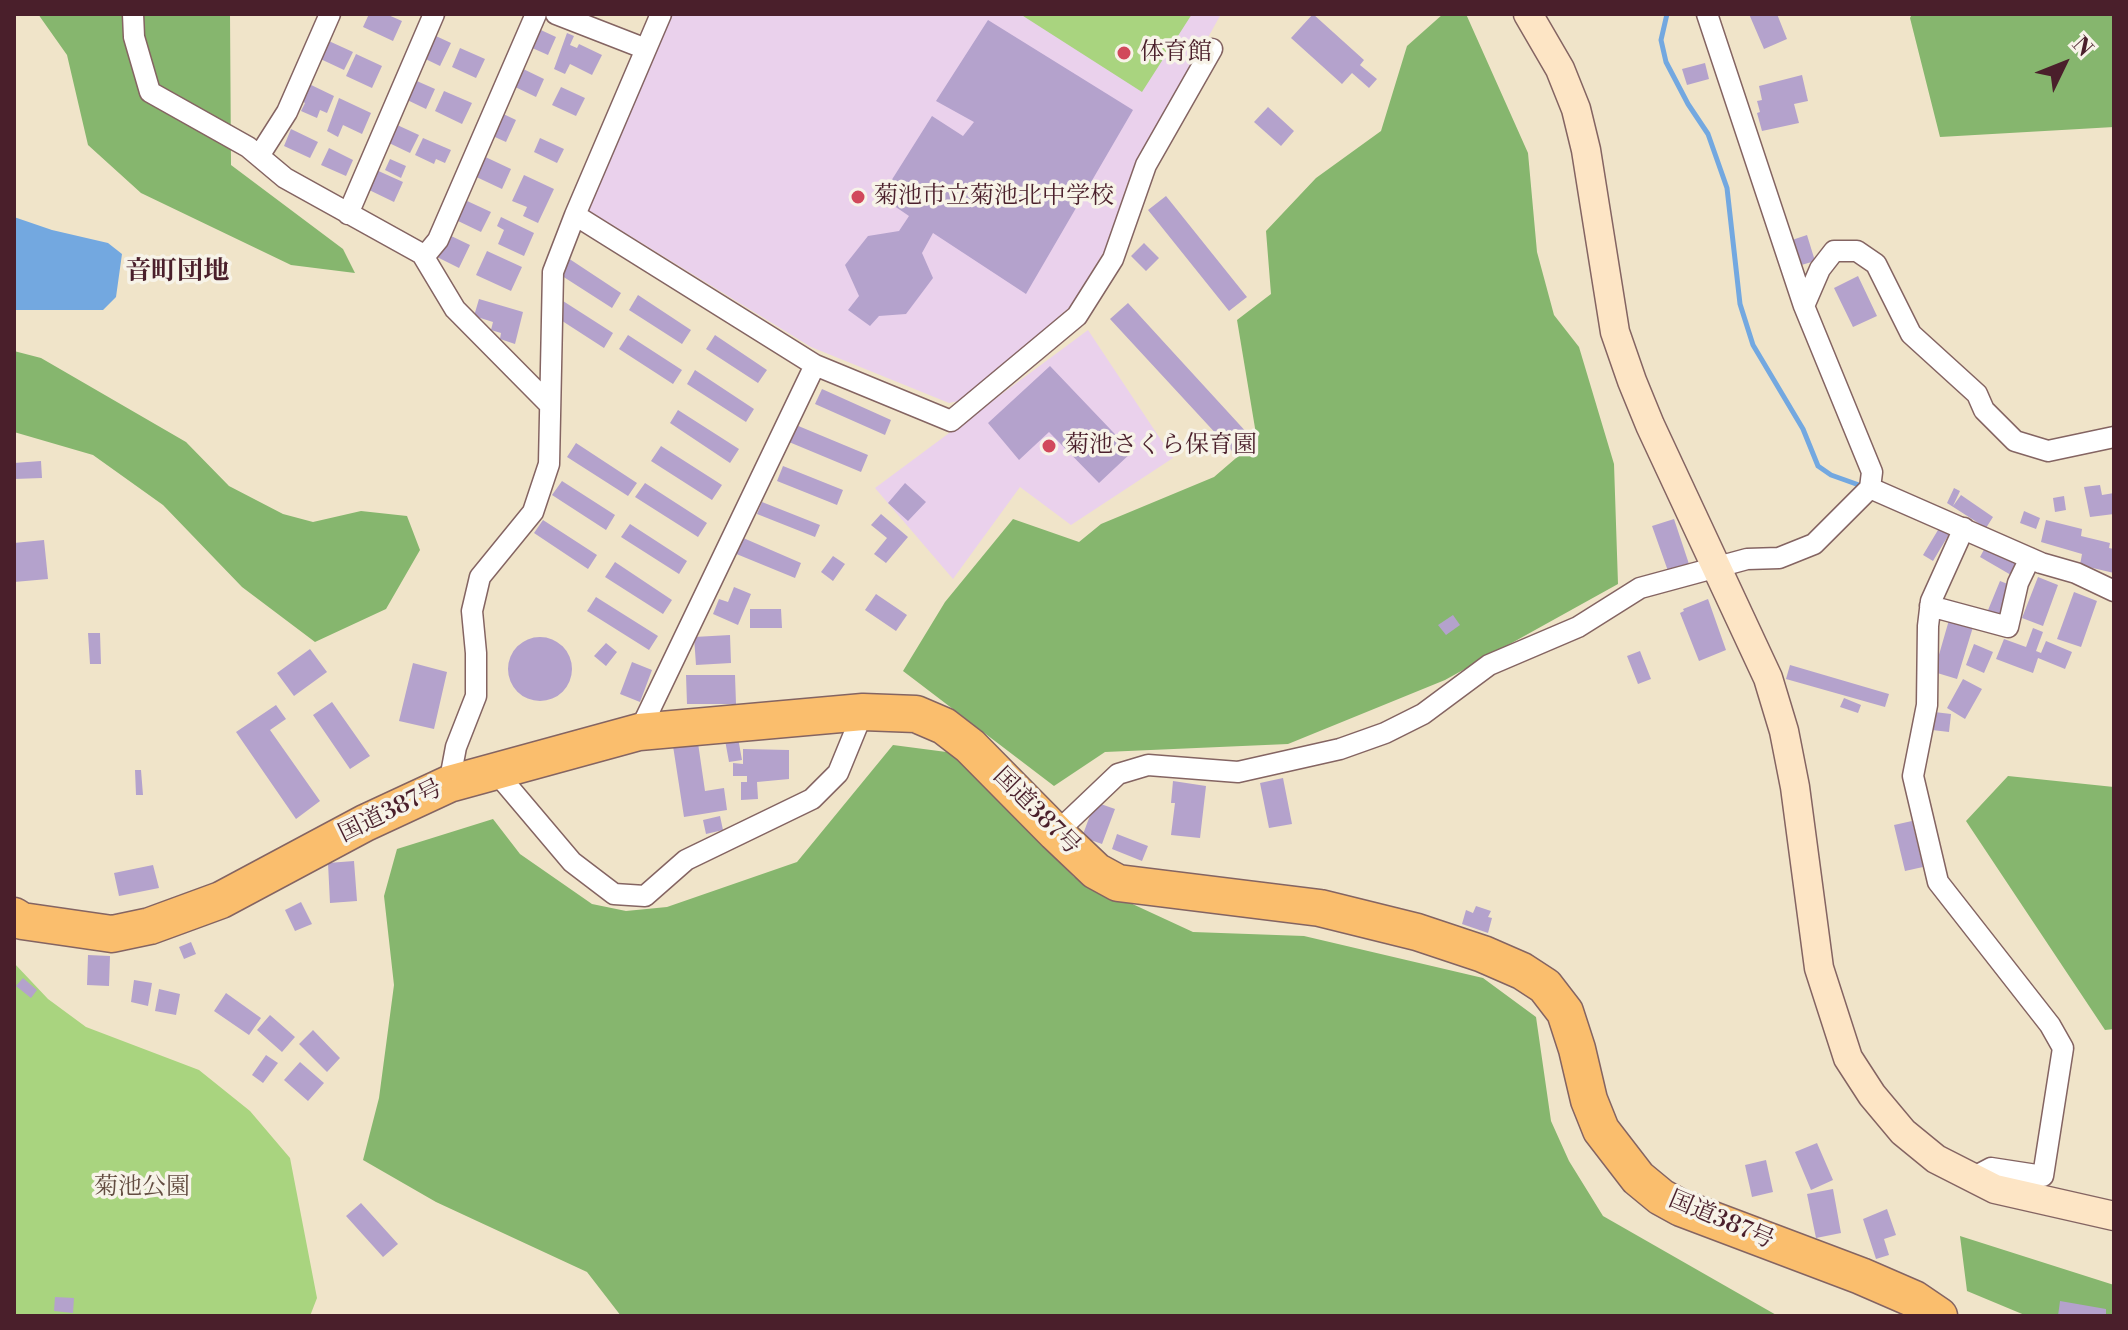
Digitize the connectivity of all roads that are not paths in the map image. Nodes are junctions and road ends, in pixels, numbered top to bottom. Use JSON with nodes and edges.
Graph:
{"nodes":[{"id":1,"x":142,"y":14,"type":"edge"},
{"id":2,"x":330,"y":14,"type":"edge"},
{"id":3,"x":434,"y":14,"type":"edge"},
{"id":4,"x":536,"y":14,"type":"edge"},
{"id":5,"x":556,"y":14,"type":"edge"},
{"id":6,"x":661,"y":14,"type":"edge"},
{"id":7,"x":1528,"y":14,"type":"edge"},
{"id":8,"x":1707,"y":14,"type":"edge"},
{"id":9,"x":646,"y":49,"type":"junction"},
{"id":10,"x":1212,"y":49,"type":"dead end"},
{"id":11,"x":259,"y":156,"type":"junction"},
{"id":12,"x":348,"y":214,"type":"junction"},
{"id":13,"x":575,"y":215,"type":"junction"},
{"id":14,"x":424,"y":257,"type":"junction"},
{"id":15,"x":1804,"y":306,"type":"junction"},
{"id":16,"x":815,"y":365,"type":"junction"},
{"id":17,"x":550,"y":405,"type":"junction"},
{"id":18,"x":2114,"y":437,"type":"edge"},
{"id":19,"x":1870,"y":488,"type":"junction"},
{"id":20,"x":1964,"y":528,"type":"junction"},
{"id":21,"x":2030,"y":558,"type":"junction"},
{"id":22,"x":1718,"y":567,"type":"junction"},
{"id":23,"x":2114,"y":591,"type":"edge"},
{"id":24,"x":1930,"y":606,"type":"junction"},
{"id":25,"x":863,"y":712,"type":"junction"},
{"id":26,"x":639,"y":732,"type":"junction"},
{"id":27,"x":495,"y":771,"type":"junction"},
{"id":28,"x":449,"y":784,"type":"junction"},
{"id":29,"x":1056,"y":833,"type":"junction"},
{"id":30,"x":14,"y":916,"type":"edge"},
{"id":31,"x":1972,"y":1178,"type":"junction"},
{"id":32,"x":2114,"y":1216,"type":"edge"},
{"id":33,"x":1939,"y":1316,"type":"edge"}],
"edges":[{"from":1,"to":11,"type":"street"},
{"from":2,"to":11,"type":"street"},
{"from":3,"to":12,"type":"street"},
{"from":4,"to":14,"type":"street"},
{"from":5,"to":9,"type":"street"},
{"from":6,"to":9,"type":"street"},
{"from":7,"to":22,"type":"street"},
{"from":8,"to":15,"type":"street"},
{"from":9,"to":13,"type":"street"},
{"from":10,"to":16,"type":"street"},
{"from":11,"to":12,"type":"street"},
{"from":12,"to":14,"type":"street"},
{"from":13,"to":16,"type":"street"},
{"from":13,"to":17,"type":"street"},
{"from":14,"to":17,"type":"street"},
{"from":15,"to":18,"type":"street"},
{"from":15,"to":19,"type":"street"},
{"from":16,"to":26,"type":"street"},
{"from":17,"to":28,"type":"street"},
{"from":19,"to":20,"type":"street"},
{"from":19,"to":22,"type":"street"},
{"from":20,"to":21,"type":"street"},
{"from":20,"to":24,"type":"street"},
{"from":21,"to":23,"type":"street"},
{"from":21,"to":24,"type":"street"},
{"from":22,"to":29,"type":"street"},
{"from":22,"to":31,"type":"street"},
{"from":24,"to":31,"type":"street"},
{"from":25,"to":26,"type":"highway","name":"国道387号"},
{"from":25,"to":27,"type":"street"},
{"from":25,"to":29,"type":"highway","name":"国道387号"},
{"from":26,"to":27,"type":"highway","name":"国道387号"},
{"from":27,"to":28,"type":"highway","name":"国道387号"},
{"from":28,"to":30,"type":"highway","name":"国道387号"},
{"from":29,"to":33,"type":"highway","name":"国道387号"},
{"from":31,"to":32,"type":"street"}]}
